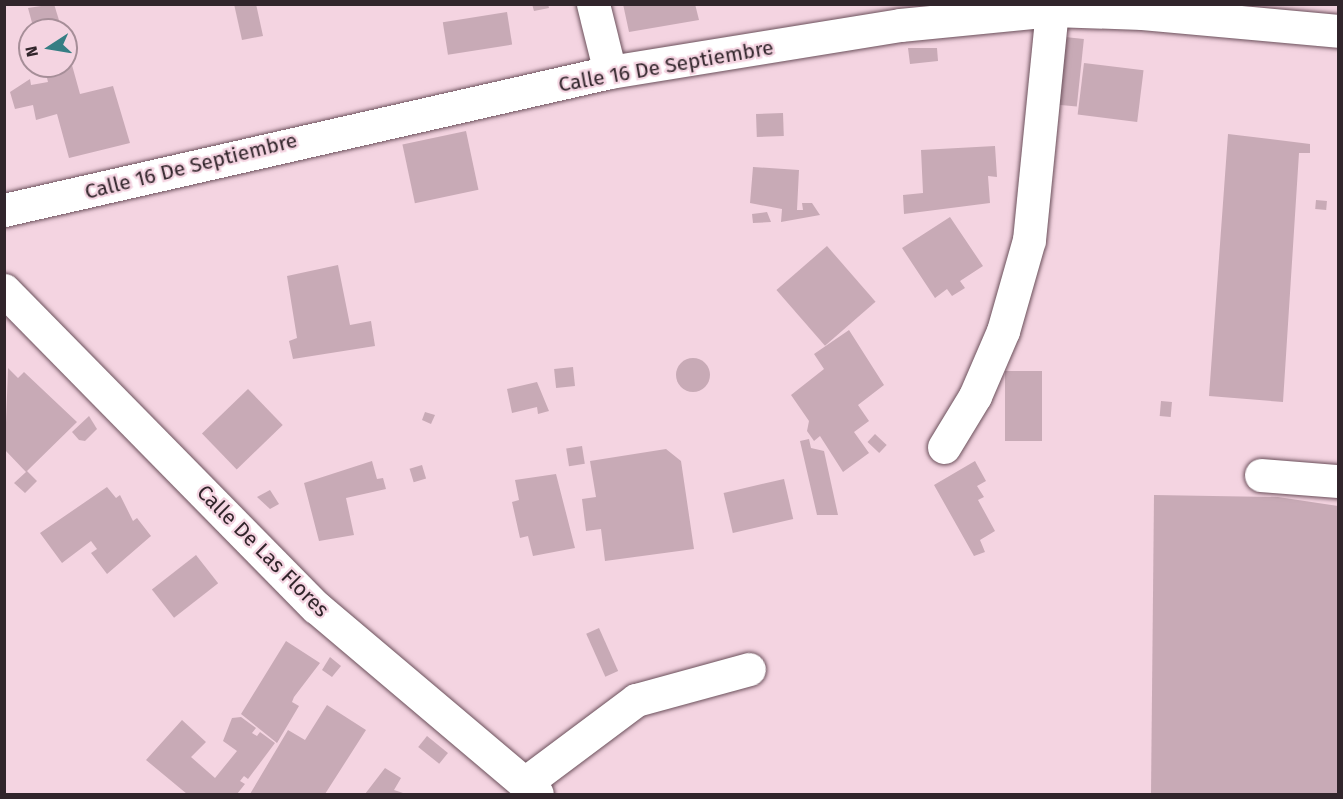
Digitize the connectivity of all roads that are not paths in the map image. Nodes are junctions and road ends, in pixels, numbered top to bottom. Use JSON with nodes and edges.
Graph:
{"nodes":[{"id":1,"x":593,"y":4,"type":"edge"},
{"id":2,"x":1052,"y":10,"type":"junction"},
{"id":3,"x":1338,"y":31,"type":"edge"},
{"id":4,"x":610,"y":72,"type":"junction"},
{"id":5,"x":4,"y":210,"type":"edge"},
{"id":6,"x":4,"y":290,"type":"edge"},
{"id":7,"x":944,"y":447,"type":"dead end"},
{"id":8,"x":1261,"y":475,"type":"dead end"},
{"id":9,"x":1338,"y":481,"type":"edge"},
{"id":10,"x":750,"y":669,"type":"dead end"},
{"id":11,"x":531,"y":789,"type":"edge"}],
"edges":[{"from":1,"to":4,"type":"street"},
{"from":2,"to":3,"type":"street","name":"Calle 16 De Septiembre"},
{"from":2,"to":4,"type":"street","name":"Calle 16 De Septiembre"},
{"from":2,"to":7,"type":"street"},
{"from":4,"to":5,"type":"street","name":"Calle 16 De Septiembre"},
{"from":6,"to":11,"type":"street","name":"Calle De Las Flores"},
{"from":8,"to":9,"type":"street"},
{"from":10,"to":11,"type":"street"}]}
